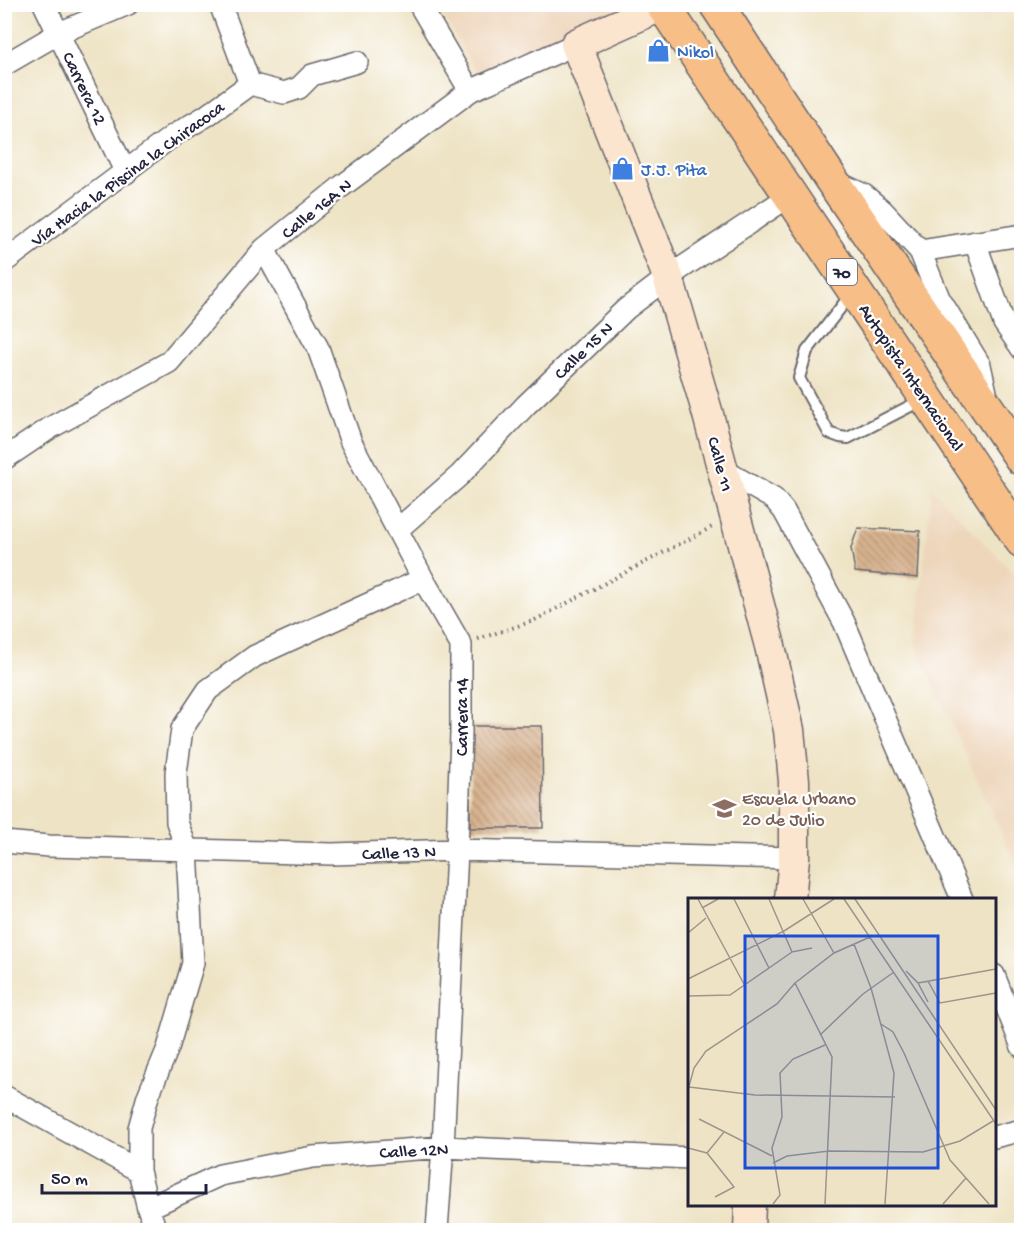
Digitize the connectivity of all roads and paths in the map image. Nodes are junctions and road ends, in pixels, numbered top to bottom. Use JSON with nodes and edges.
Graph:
{"nodes":[{"id":1,"x":44,"y":4,"type":"edge"},
{"id":2,"x":128,"y":4,"type":"edge"},
{"id":3,"x":220,"y":4,"type":"edge"},
{"id":4,"x":418,"y":4,"type":"edge"},
{"id":5,"x":716,"y":4,"type":"edge"},
{"id":6,"x":662,"y":5,"type":"edge"},
{"id":7,"x":59,"y":33,"type":"junction"},
{"id":8,"x":576,"y":44,"type":"junction"},
{"id":9,"x":357,"y":62,"type":"dead end"},
{"id":10,"x":4,"y":65,"type":"edge"},
{"id":11,"x":250,"y":84,"type":"junction"},
{"id":12,"x":470,"y":91,"type":"junction"},
{"id":13,"x":126,"y":173,"type":"junction"},
{"id":14,"x":831,"y":179,"type":"junction"},
{"id":15,"x":791,"y":195,"type":"junction"},
{"id":16,"x":1022,"y":235,"type":"edge"},
{"id":17,"x":975,"y":242,"type":"junction"},
{"id":18,"x":264,"y":249,"type":"junction"},
{"id":19,"x":920,"y":251,"type":"junction"},
{"id":20,"x":4,"y":261,"type":"edge"},
{"id":21,"x":668,"y":277,"type":"junction"},
{"id":22,"x":854,"y":291,"type":"junction"},
{"id":23,"x":1022,"y":349,"type":"edge"},
{"id":24,"x":926,"y":398,"type":"junction"},
{"id":25,"x":989,"y":410,"type":"junction"},
{"id":26,"x":4,"y":459,"type":"edge"},
{"id":27,"x":1022,"y":459,"type":"edge"},
{"id":28,"x":723,"y":470,"type":"junction"},
{"id":29,"x":735,"y":515,"type":"junction"},
{"id":30,"x":397,"y":531,"type":"junction"},
{"id":31,"x":1022,"y":541,"type":"edge"},
{"id":32,"x":423,"y":579,"type":"junction"},
{"id":33,"x":461,"y":645,"type":"junction"},
{"id":34,"x":4,"y":842,"type":"edge"},
{"id":35,"x":187,"y":850,"type":"junction"},
{"id":36,"x":457,"y":850,"type":"junction"},
{"id":37,"x":794,"y":858,"type":"junction"},
{"id":38,"x":790,"y":898,"type":"edge"},
{"id":39,"x":962,"y":898,"type":"edge"},
{"id":40,"x":996,"y":980,"type":"edge"},
{"id":41,"x":1022,"y":1047,"type":"edge"},
{"id":42,"x":4,"y":1096,"type":"edge"},
{"id":43,"x":1022,"y":1130,"type":"edge"},
{"id":44,"x":996,"y":1136,"type":"edge"},
{"id":45,"x":443,"y":1147,"type":"junction"},
{"id":46,"x":688,"y":1158,"type":"edge"},
{"id":47,"x":139,"y":1171,"type":"junction"},
{"id":48,"x":750,"y":1205,"type":"edge"},
{"id":49,"x":148,"y":1208,"type":"junction"},
{"id":50,"x":156,"y":1230,"type":"edge"},
{"id":51,"x":437,"y":1230,"type":"edge"},
{"id":52,"x":749,"y":1230,"type":"edge"}],
"edges":[{"from":1,"to":7,"type":"street","name":"Carrera 12"},
{"from":2,"to":7,"type":"street"},
{"from":3,"to":11,"type":"street"},
{"from":4,"to":12,"type":"street"},
{"from":5,"to":14,"type":"highway","number":"70"},
{"from":6,"to":8,"type":"street","name":"Calle 16A N"},
{"from":6,"to":15,"type":"highway","name":"Autopista Internacional","number":"70"},
{"from":7,"to":10,"type":"street"},
{"from":7,"to":13,"type":"street","name":"Carrera 12"},
{"from":8,"to":12,"type":"street","name":"Calle 16A N"},
{"from":8,"to":21,"type":"street","name":"Calle 11"},
{"from":9,"to":11,"type":"street"},
{"from":11,"to":13,"type":"street","name":"Vía Hacia la Piscina la Chiracoca"},
{"from":12,"to":18,"type":"street","name":"Calle 16A N"},
{"from":13,"to":20,"type":"street","name":"Vía Hacia la Piscina la Chiracoca"},
{"from":14,"to":19,"type":"street"},
{"from":14,"to":25,"type":"highway","number":"70"},
{"from":15,"to":21,"type":"street","name":"Calle 15 N"},
{"from":15,"to":22,"type":"highway","name":"Autopista Internacional","number":"70"},
{"from":16,"to":17,"type":"street"},
{"from":17,"to":19,"type":"street"},
{"from":17,"to":23,"type":"street"},
{"from":18,"to":26,"type":"street","name":"Calle 16A N"},
{"from":18,"to":30,"type":"street","name":"Carrera 14"},
{"from":19,"to":25,"type":"street"},
{"from":21,"to":28,"type":"street","name":"Calle 11"},
{"from":21,"to":30,"type":"street","name":"Calle 15 N"},
{"from":22,"to":24,"type":"highway","name":"Autopista Internacional","number":"70"},
{"from":22,"to":24,"type":"lane"},
{"from":24,"to":31,"type":"highway","name":"Autopista Internacional","number":"70"},
{"from":25,"to":27,"type":"highway","number":"70"},
{"from":28,"to":29,"type":"street","name":"Calle 11"},
{"from":28,"to":39,"type":"street"},
{"from":29,"to":33,"type":"path"},
{"from":29,"to":37,"type":"street","name":"Calle 11"},
{"from":30,"to":32,"type":"street","name":"Carrera 14"},
{"from":32,"to":33,"type":"street","name":"Carrera 14"},
{"from":32,"to":35,"type":"street"},
{"from":33,"to":36,"type":"street","name":"Carrera 14"},
{"from":34,"to":35,"type":"street","name":"Calle 13 N"},
{"from":35,"to":36,"type":"street","name":"Calle 13 N"},
{"from":35,"to":47,"type":"street"},
{"from":36,"to":37,"type":"street","name":"Calle 13 N"},
{"from":36,"to":45,"type":"street","name":"Carrera 14"},
{"from":37,"to":38,"type":"street","name":"Calle 11"},
{"from":40,"to":41,"type":"street"},
{"from":42,"to":47,"type":"street"},
{"from":43,"to":44,"type":"street"},
{"from":45,"to":46,"type":"street","name":"Calle 12N"},
{"from":45,"to":49,"type":"street","name":"Calle 12N"},
{"from":45,"to":51,"type":"street","name":"Carrera 14"},
{"from":47,"to":49,"type":"street"},
{"from":48,"to":52,"type":"street"},
{"from":49,"to":50,"type":"street"}]}
